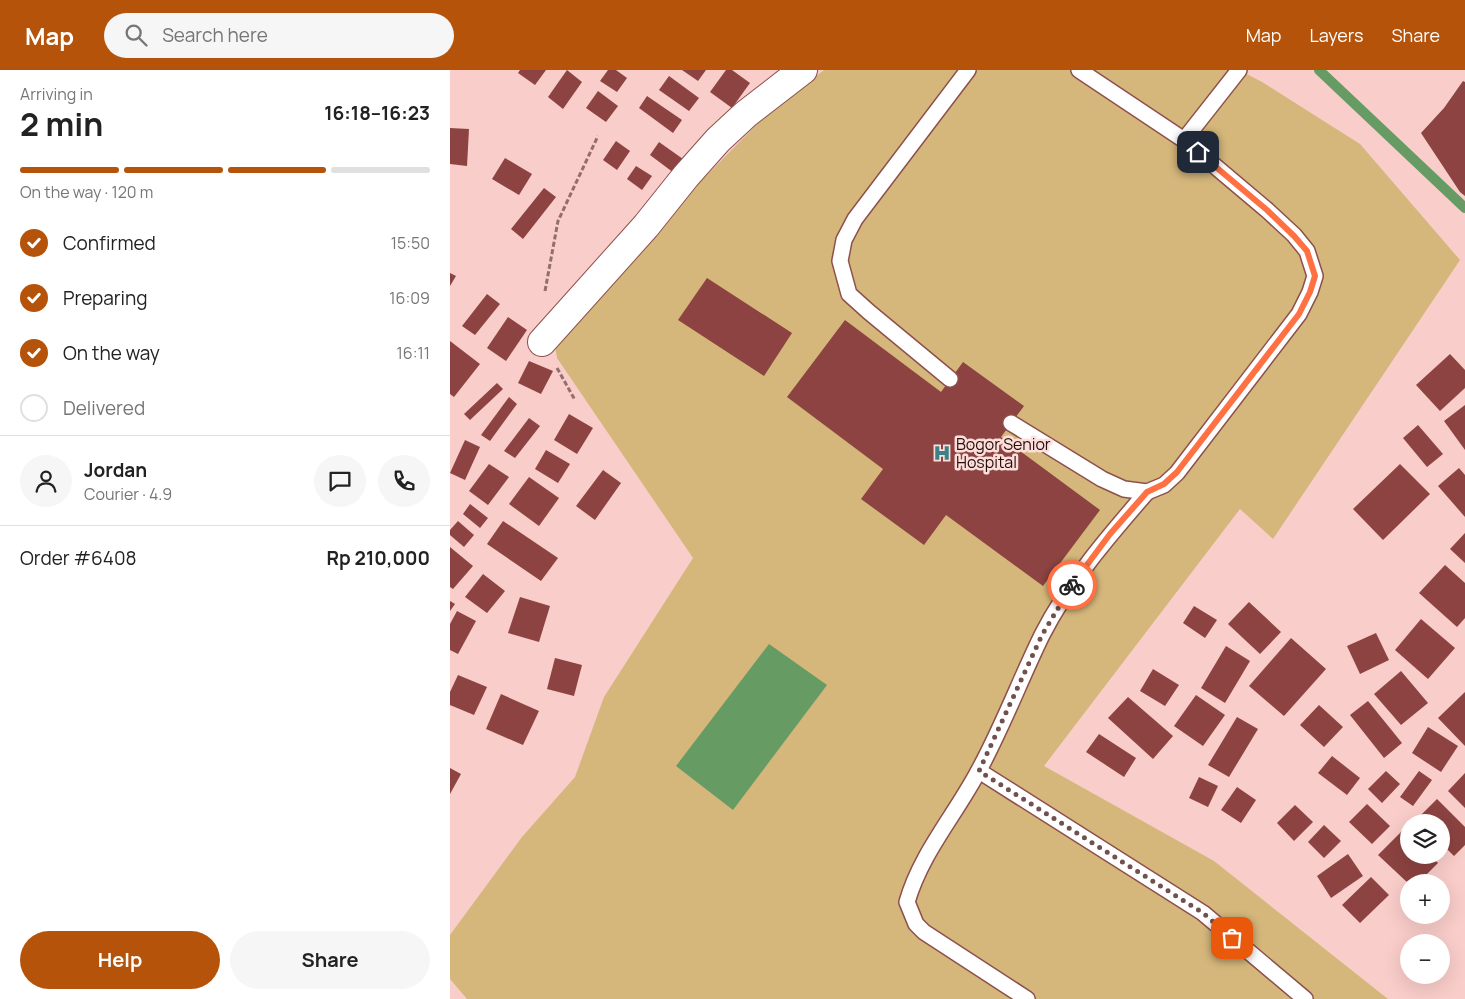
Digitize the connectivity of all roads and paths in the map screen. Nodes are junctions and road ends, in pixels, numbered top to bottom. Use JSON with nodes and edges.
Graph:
{"nodes":[{"id":1,"x":803,"y":70,"type":"edge"},
{"id":2,"x":968,"y":70,"type":"edge"},
{"id":3,"x":1079,"y":70,"type":"edge"},
{"id":4,"x":1239,"y":70,"type":"edge"},
{"id":5,"x":598,"y":136,"type":"dead end"},
{"id":6,"x":1184,"y":140,"type":"junction"},
{"id":7,"x":544,"y":296,"type":"dead end"},
{"id":8,"x":542,"y":342,"type":"joint"},
{"id":9,"x":950,"y":379,"type":"dead end"},
{"id":10,"x":575,"y":400,"type":"dead end"},
{"id":11,"x":1011,"y":423,"type":"dead end"},
{"id":12,"x":1147,"y":492,"type":"junction"},
{"id":13,"x":979,"y":771,"type":"junction"},
{"id":14,"x":1027,"y":999,"type":"edge"},
{"id":15,"x":1304,"y":999,"type":"edge"}],
"edges":[{"from":1,"to":8,"type":"street"},
{"from":2,"to":9,"type":"lane"},
{"from":3,"to":6,"type":"lane"},
{"from":4,"to":6,"type":"lane"},
{"from":5,"to":7,"type":"path"},
{"from":6,"to":12,"type":"lane"},
{"from":8,"to":10,"type":"path"},
{"from":11,"to":12,"type":"lane"},
{"from":12,"to":13,"type":"lane"},
{"from":13,"to":14,"type":"lane"},
{"from":13,"to":15,"type":"lane"}]}
